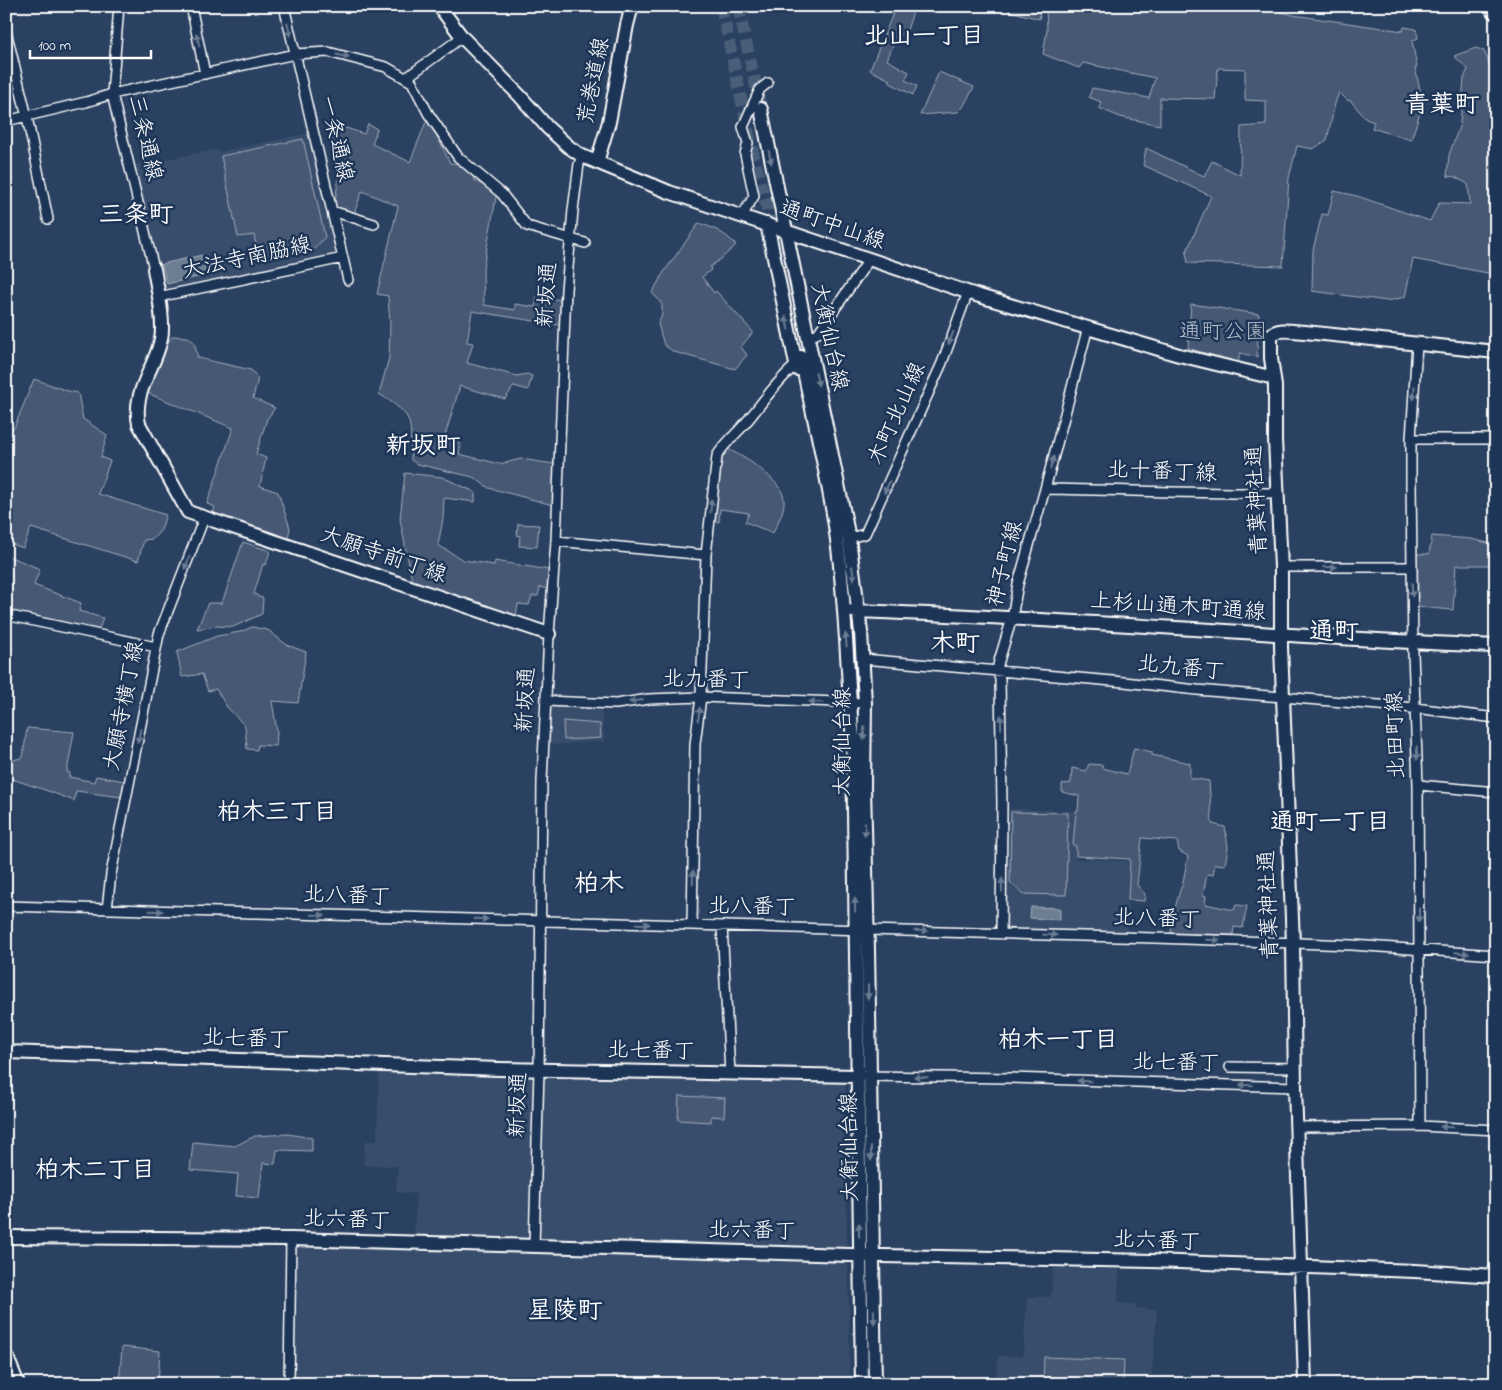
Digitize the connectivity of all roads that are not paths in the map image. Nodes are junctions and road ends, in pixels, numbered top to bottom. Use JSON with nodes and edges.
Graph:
{"nodes":[{"id":1,"x":119,"y":6,"type":"edge"},
{"id":2,"x":191,"y":6,"type":"edge"},
{"id":3,"x":284,"y":6,"type":"edge"},
{"id":4,"x":439,"y":6,"type":"edge"},
{"id":5,"x":632,"y":6,"type":"edge"},
{"id":6,"x":6,"y":31,"type":"edge"},
{"id":7,"x":462,"y":37,"type":"junction"},
{"id":8,"x":295,"y":54,"type":"junction"},
{"id":9,"x":205,"y":74,"type":"junction"},
{"id":10,"x":406,"y":78,"type":"junction"},
{"id":11,"x":768,"y":83,"type":"dead end"},
{"id":12,"x":112,"y":94,"type":"junction"},
{"id":13,"x":761,"y":109,"type":"tunnel mouth"},
{"id":14,"x":27,"y":117,"type":"junction"},
{"id":15,"x":6,"y":121,"type":"edge"},
{"id":16,"x":582,"y":156,"type":"junction"},
{"id":17,"x":597,"y":162,"type":"junction"},
{"id":18,"x":332,"y":211,"type":"junction"},
{"id":19,"x":742,"y":216,"type":"junction"},
{"id":20,"x":48,"y":219,"type":"dead end"},
{"id":21,"x":374,"y":224,"type":"dead end"},
{"id":22,"x":767,"y":224,"type":"junction"},
{"id":23,"x":786,"y":230,"type":"junction"},
{"id":24,"x":571,"y":240,"type":"junction"},
{"id":25,"x":585,"y":243,"type":"dead end"},
{"id":26,"x":343,"y":258,"type":"junction"},
{"id":27,"x":869,"y":260,"type":"junction"},
{"id":28,"x":154,"y":269,"type":"joint"},
{"id":29,"x":348,"y":280,"type":"dead end"},
{"id":30,"x":968,"y":292,"type":"junction"},
{"id":31,"x":158,"y":297,"type":"junction"},
{"id":32,"x":1088,"y":327,"type":"junction"},
{"id":33,"x":808,"y":338,"type":"junction"},
{"id":34,"x":1417,"y":344,"type":"junction"},
{"id":35,"x":1496,"y":352,"type":"edge"},
{"id":36,"x":798,"y":361,"type":"junction"},
{"id":37,"x":1274,"y":378,"type":"junction"},
{"id":38,"x":1411,"y":439,"type":"junction"},
{"id":39,"x":1496,"y":439,"type":"edge"},
{"id":40,"x":1045,"y":489,"type":"junction"},
{"id":41,"x":1277,"y":493,"type":"junction"},
{"id":42,"x":204,"y":518,"type":"junction"},
{"id":43,"x":849,"y":538,"type":"junction"},
{"id":44,"x":556,"y":541,"type":"junction"},
{"id":45,"x":706,"y":555,"type":"junction"},
{"id":46,"x":1281,"y":567,"type":"junction"},
{"id":47,"x":1412,"y":567,"type":"junction"},
{"id":48,"x":844,"y":611,"type":"junction"},
{"id":49,"x":859,"y":611,"type":"junction"},
{"id":50,"x":6,"y":615,"type":"edge"},
{"id":51,"x":1012,"y":618,"type":"junction"},
{"id":52,"x":549,"y":634,"type":"junction"},
{"id":53,"x":1280,"y":635,"type":"junction"},
{"id":54,"x":1413,"y":642,"type":"junction"},
{"id":55,"x":1496,"y":646,"type":"edge"},
{"id":56,"x":156,"y":647,"type":"junction"},
{"id":57,"x":863,"y":659,"type":"junction"},
{"id":58,"x":997,"y":670,"type":"junction"},
{"id":59,"x":701,"y":697,"type":"junction"},
{"id":60,"x":1284,"y":698,"type":"junction"},
{"id":61,"x":546,"y":701,"type":"junction"},
{"id":62,"x":849,"y":703,"type":"junction"},
{"id":63,"x":865,"y":703,"type":"junction"},
{"id":64,"x":1415,"y":708,"type":"junction"},
{"id":65,"x":1496,"y":718,"type":"edge"},
{"id":66,"x":1418,"y":785,"type":"junction"},
{"id":67,"x":1496,"y":792,"type":"edge"},
{"id":68,"x":6,"y":906,"type":"edge"},
{"id":69,"x":107,"y":909,"type":"junction"},
{"id":70,"x":541,"y":922,"type":"junction"},
{"id":71,"x":692,"y":925,"type":"junction"},
{"id":72,"x":722,"y":926,"type":"junction"},
{"id":73,"x":861,"y":929,"type":"junction"},
{"id":74,"x":1002,"y":934,"type":"junction"},
{"id":75,"x":1292,"y":943,"type":"junction"},
{"id":76,"x":1419,"y":949,"type":"junction"},
{"id":77,"x":1496,"y":955,"type":"edge"},
{"id":78,"x":6,"y":1052,"type":"edge"},
{"id":79,"x":1230,"y":1068,"type":"dead end"},
{"id":80,"x":1294,"y":1068,"type":"junction"},
{"id":81,"x":539,"y":1070,"type":"junction"},
{"id":82,"x":730,"y":1073,"type":"junction"},
{"id":83,"x":857,"y":1076,"type":"junction"},
{"id":84,"x":870,"y":1076,"type":"junction"},
{"id":85,"x":1295,"y":1087,"type":"junction"},
{"id":86,"x":1420,"y":1126,"type":"junction"},
{"id":87,"x":1297,"y":1127,"type":"junction"},
{"id":88,"x":1496,"y":1130,"type":"edge"},
{"id":89,"x":6,"y":1237,"type":"edge"},
{"id":90,"x":291,"y":1239,"type":"junction"},
{"id":91,"x":534,"y":1246,"type":"junction"},
{"id":92,"x":859,"y":1254,"type":"junction"},
{"id":93,"x":873,"y":1255,"type":"junction"},
{"id":94,"x":1301,"y":1268,"type":"junction"},
{"id":95,"x":1496,"y":1276,"type":"edge"},
{"id":96,"x":6,"y":1356,"type":"edge"},
{"id":97,"x":18,"y":1384,"type":"edge"},
{"id":98,"x":289,"y":1384,"type":"edge"},
{"id":99,"x":862,"y":1384,"type":"edge"},
{"id":100,"x":875,"y":1384,"type":"edge"},
{"id":101,"x":1305,"y":1384,"type":"edge"}],
"edges":[{"from":1,"to":12,"type":"street","name":"三条通線"},
{"from":9,"to":2,"type":"street","one_way":true},
{"from":3,"to":8,"type":"street","name":"一条通線","one_way":true},
{"from":4,"to":7,"type":"street","name":"通町中山線"},
{"from":5,"to":17,"type":"street","name":"荒巻道線"},
{"from":6,"to":14,"type":"street"},
{"from":7,"to":10,"type":"street"},
{"from":7,"to":16,"type":"street","name":"通町中山線"},
{"from":8,"to":9,"type":"street"},
{"from":8,"to":10,"type":"street","one_way":true},
{"from":8,"to":18,"type":"street","name":"一条通線"},
{"from":9,"to":12,"type":"street"},
{"from":10,"to":24,"type":"street"},
{"from":11,"to":19,"type":"street"},
{"from":12,"to":14,"type":"street"},
{"from":12,"to":28,"type":"street","name":"三条通線"},
{"from":13,"to":23,"type":"street","name":"大衡仙台線","one_way":true},
{"from":14,"to":15,"type":"street"},
{"from":14,"to":20,"type":"street"},
{"from":16,"to":17,"type":"street","name":"通町中山線"},
{"from":16,"to":24,"type":"street","name":"新坂通"},
{"from":17,"to":19,"type":"street","name":"通町中山線"},
{"from":18,"to":21,"type":"street"},
{"from":18,"to":26,"type":"street","name":"一条通線"},
{"from":19,"to":22,"type":"street","name":"通町中山線"},
{"from":22,"to":23,"type":"street","name":"通町中山線"},
{"from":36,"to":22,"type":"street","name":"大衡仙台線","one_way":true},
{"from":23,"to":27,"type":"street","name":"通町中山線"},
{"from":23,"to":33,"type":"street","name":"大衡仙台線"},
{"from":24,"to":25,"type":"street"},
{"from":24,"to":44,"type":"street","name":"新坂通"},
{"from":26,"to":29,"type":"street","name":"一条通線"},
{"from":26,"to":31,"type":"street","name":"大法寺南脇線"},
{"from":27,"to":30,"type":"street","name":"通町中山線"},
{"from":27,"to":33,"type":"street"},
{"from":28,"to":31,"type":"street","name":"三条通線"},
{"from":30,"to":32,"type":"street","name":"通町中山線"},
{"from":30,"to":43,"type":"street","name":"木町北山線","one_way":true},
{"from":31,"to":42,"type":"street","name":"三条通線"},
{"from":32,"to":37,"type":"street","name":"通町中山線"},
{"from":40,"to":32,"type":"street","name":"神子町線","one_way":true},
{"from":33,"to":43,"type":"street","name":"大衡仙台線","one_way":true},
{"from":34,"to":35,"type":"street"},
{"from":34,"to":37,"type":"street","name":"青葉神社通"},
{"from":34,"to":38,"type":"street","name":"北田町線","one_way":true},
{"from":45,"to":36,"type":"street","one_way":true},
{"from":36,"to":48,"type":"street","name":"大衡仙台線"},
{"from":37,"to":41,"type":"street","name":"青葉神社通"},
{"from":38,"to":39,"type":"street"},
{"from":38,"to":47,"type":"street","name":"北田町線"},
{"from":40,"to":41,"type":"street","name":"北十番丁線"},
{"from":40,"to":51,"type":"street","name":"神子町線"},
{"from":41,"to":46,"type":"street","name":"青葉神社通"},
{"from":42,"to":52,"type":"street","name":"大願寺前丁線"},
{"from":42,"to":56,"type":"street","name":"大願寺横丁線","one_way":true},
{"from":43,"to":49,"type":"street","name":"大衡仙台線","one_way":true},
{"from":44,"to":45,"type":"street"},
{"from":44,"to":52,"type":"street","name":"新坂通"},
{"from":45,"to":59,"type":"street"},
{"from":46,"to":47,"type":"street","one_way":true},
{"from":46,"to":53,"type":"street","name":"青葉神社通"},
{"from":47,"to":54,"type":"street","name":"北田町線","one_way":true},
{"from":48,"to":49,"type":"street","name":"上杉山通木町通線"},
{"from":62,"to":48,"type":"street","name":"大衡仙台線","one_way":true},
{"from":49,"to":51,"type":"street","name":"上杉山通木町通線"},
{"from":49,"to":57,"type":"street","name":"大衡仙台線"},
{"from":50,"to":56,"type":"street"},
{"from":51,"to":53,"type":"street","name":"上杉山通木町通線"},
{"from":51,"to":58,"type":"street","name":"神子町線"},
{"from":52,"to":61,"type":"street","name":"新坂通"},
{"from":53,"to":54,"type":"street","name":"上杉山通木町通線"},
{"from":53,"to":60,"type":"street","name":"青葉神社通"},
{"from":54,"to":55,"type":"street","name":"上杉山通木町通線"},
{"from":54,"to":64,"type":"street","name":"北田町線"},
{"from":56,"to":69,"type":"street","name":"大願寺横丁線","one_way":true},
{"from":57,"to":58,"type":"street","name":"北九番丁"},
{"from":57,"to":63,"type":"street","name":"大衡仙台線"},
{"from":58,"to":60,"type":"street","name":"北九番丁"},
{"from":74,"to":58,"type":"street","name":"神子町線","one_way":true},
{"from":59,"to":61,"type":"street","name":"北九番丁","one_way":true},
{"from":62,"to":59,"type":"street","name":"北九番丁","one_way":true},
{"from":71,"to":59,"type":"street","one_way":true},
{"from":60,"to":64,"type":"street","name":"北九番丁"},
{"from":60,"to":75,"type":"street","name":"青葉神社通"},
{"from":61,"to":70,"type":"street","name":"新坂通"},
{"from":62,"to":63,"type":"street","name":"北九番丁"},
{"from":73,"to":62,"type":"street","name":"大衡仙台線","one_way":true},
{"from":63,"to":73,"type":"street","name":"大衡仙台線","one_way":true},
{"from":64,"to":65,"type":"street","name":"北九番丁"},
{"from":64,"to":66,"type":"street","name":"北田町線","one_way":true},
{"from":66,"to":67,"type":"street"},
{"from":66,"to":76,"type":"street","name":"北田町線","one_way":true},
{"from":68,"to":69,"type":"street","name":"北八番丁"},
{"from":69,"to":70,"type":"street","name":"北八番丁","one_way":true},
{"from":70,"to":71,"type":"street","name":"北八番丁","one_way":true},
{"from":70,"to":81,"type":"street","name":"新坂通"},
{"from":71,"to":72,"type":"street","name":"北八番丁"},
{"from":72,"to":73,"type":"street","name":"北八番丁"},
{"from":72,"to":82,"type":"street"},
{"from":73,"to":74,"type":"street","name":"北八番丁","one_way":true},
{"from":73,"to":83,"type":"street","name":"大衡仙台線"},
{"from":73,"to":84,"type":"street","name":"大衡仙台線","one_way":true},
{"from":74,"to":75,"type":"street","name":"北八番丁","one_way":true},
{"from":75,"to":76,"type":"street","name":"北八番丁"},
{"from":75,"to":80,"type":"street","name":"青葉神社通"},
{"from":76,"to":77,"type":"street","name":"北八番丁","one_way":true},
{"from":76,"to":86,"type":"street","name":"北田町線"},
{"from":78,"to":81,"type":"street","name":"北七番丁"},
{"from":79,"to":80,"type":"street"},
{"from":80,"to":85,"type":"street","name":"青葉神社通"},
{"from":81,"to":82,"type":"street","name":"北七番丁"},
{"from":81,"to":91,"type":"street","name":"新坂通"},
{"from":82,"to":83,"type":"street","name":"北七番丁"},
{"from":83,"to":84,"type":"street","name":"北七番丁"},
{"from":92,"to":83,"type":"street","name":"大衡仙台線","one_way":true},
{"from":85,"to":84,"type":"street","name":"北七番丁","one_way":true},
{"from":84,"to":93,"type":"street","name":"大衡仙台線","one_way":true},
{"from":85,"to":87,"type":"street","name":"青葉神社通"},
{"from":86,"to":87,"type":"street"},
{"from":88,"to":86,"type":"street","one_way":true},
{"from":87,"to":94,"type":"street","name":"青葉神社通"},
{"from":89,"to":90,"type":"street","name":"北六番丁"},
{"from":90,"to":91,"type":"street","name":"北六番丁"},
{"from":90,"to":98,"type":"street"},
{"from":91,"to":92,"type":"street","name":"北六番丁"},
{"from":92,"to":93,"type":"street","name":"北六番丁"},
{"from":92,"to":99,"type":"street","name":"大衡仙台線"},
{"from":93,"to":94,"type":"street","name":"北六番丁"},
{"from":93,"to":100,"type":"street","name":"大衡仙台線","one_way":true},
{"from":94,"to":95,"type":"street","name":"北六番丁"},
{"from":94,"to":101,"type":"street","name":"青葉神社通"},
{"from":96,"to":97,"type":"street"}]}
